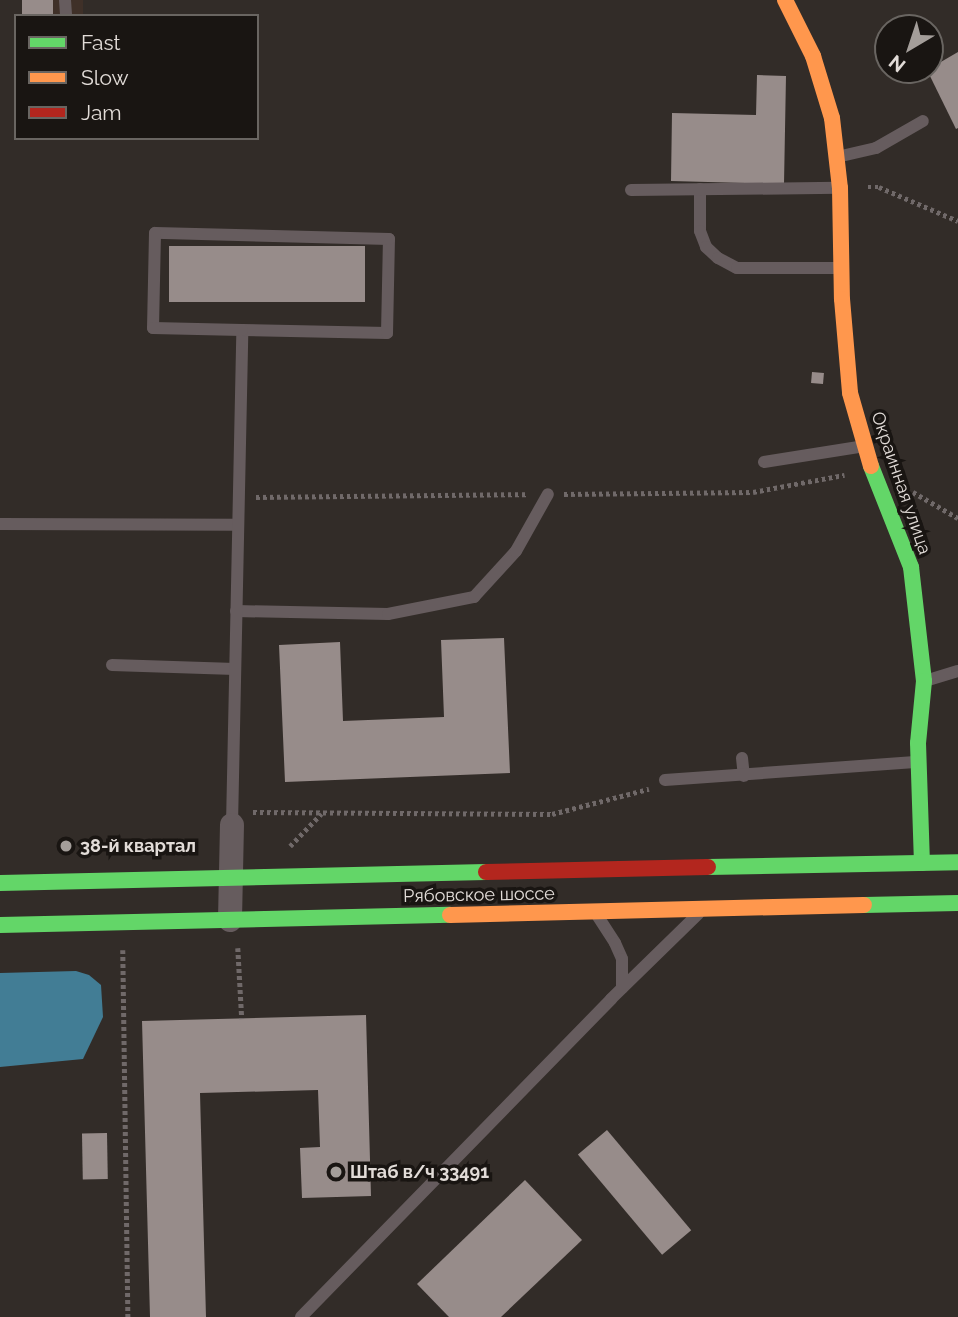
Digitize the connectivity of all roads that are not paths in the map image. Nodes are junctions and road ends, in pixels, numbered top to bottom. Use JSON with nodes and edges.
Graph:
{"nodes":[{"id":1,"x":785,"y":0,"type":"edge"},
{"id":2,"x":923,"y":121,"type":"dead end"},
{"id":3,"x":836,"y":157,"type":"junction"},
{"id":4,"x":839,"y":188,"type":"junction"},
{"id":5,"x":700,"y":189,"type":"junction"},
{"id":6,"x":631,"y":190,"type":"dead end"},
{"id":7,"x":842,"y":268,"type":"junction"},
{"id":8,"x":242,"y":330,"type":"junction"},
{"id":9,"x":865,"y":446,"type":"junction"},
{"id":10,"x":764,"y":462,"type":"dead end"},
{"id":11,"x":548,"y":494,"type":"road end"},
{"id":12,"x":0,"y":524,"type":"edge"},
{"id":13,"x":238,"y":525,"type":"junction"},
{"id":14,"x":236,"y":611,"type":"junction"},
{"id":15,"x":112,"y":665,"type":"dead end"},
{"id":16,"x":235,"y":669,"type":"junction"},
{"id":17,"x":958,"y":671,"type":"edge"},
{"id":18,"x":925,"y":681,"type":"junction"},
{"id":19,"x":742,"y":758,"type":"dead end"},
{"id":20,"x":918,"y":762,"type":"junction"},
{"id":21,"x":744,"y":776,"type":"junction"},
{"id":22,"x":665,"y":780,"type":"road end"},
{"id":23,"x":242,"y":819,"type":"joint"},
{"id":24,"x":958,"y":862,"type":"edge"},
{"id":25,"x":922,"y":863,"type":"junction"},
{"id":26,"x":231,"y":878,"type":"junction"},
{"id":27,"x":0,"y":883,"type":"edge"},
{"id":28,"x":958,"y":903,"type":"edge"},
{"id":29,"x":704,"y":909,"type":"junction"},
{"id":30,"x":595,"y":912,"type":"junction"},
{"id":31,"x":230,"y":920,"type":"junction"},
{"id":32,"x":0,"y":925,"type":"edge"},
{"id":33,"x":622,"y":988,"type":"junction"},
{"id":34,"x":301,"y":1317,"type":"edge"}],
"edges":[{"from":1,"to":3,"type":"main road","name":"Окраинная улица"},
{"from":2,"to":3,"type":"lane"},
{"from":3,"to":4,"type":"main road","name":"Окраинная улица"},
{"from":4,"to":5,"type":"lane"},
{"from":4,"to":7,"type":"main road","name":"Окраинная улица"},
{"from":5,"to":6,"type":"lane"},
{"from":5,"to":7,"type":"lane"},
{"from":7,"to":9,"type":"main road","name":"Окраинная улица"},
{"from":8,"to":8,"type":"lane"},
{"from":8,"to":13,"type":"lane"},
{"from":9,"to":10,"type":"lane"},
{"from":9,"to":18,"type":"main road","name":"Окраинная улица"},
{"from":11,"to":14,"type":"lane"},
{"from":12,"to":13,"type":"lane"},
{"from":13,"to":14,"type":"lane"},
{"from":14,"to":16,"type":"lane"},
{"from":15,"to":16,"type":"lane"},
{"from":16,"to":23,"type":"lane"},
{"from":17,"to":18,"type":"lane"},
{"from":18,"to":20,"type":"main road","name":"Окраинная улица"},
{"from":19,"to":21,"type":"lane"},
{"from":20,"to":21,"type":"lane"},
{"from":20,"to":25,"type":"main road","name":"Окраинная улица"},
{"from":21,"to":22,"type":"lane"},
{"from":23,"to":26,"type":"street"},
{"from":24,"to":25,"type":"main road","name":"Рябовское шоссе"},
{"from":25,"to":26,"type":"main road","name":"Рябовское шоссе"},
{"from":26,"to":27,"type":"main road","name":"Рябовское шоссе"},
{"from":26,"to":31,"type":"street"},
{"from":28,"to":29,"type":"main road","name":"Рябовское шоссе"},
{"from":29,"to":30,"type":"main road","name":"Рябовское шоссе"},
{"from":29,"to":33,"type":"lane"},
{"from":30,"to":31,"type":"main road","name":"Рябовское шоссе"},
{"from":30,"to":33,"type":"lane"},
{"from":31,"to":32,"type":"main road","name":"Рябовское шоссе"},
{"from":33,"to":34,"type":"lane"}]}
